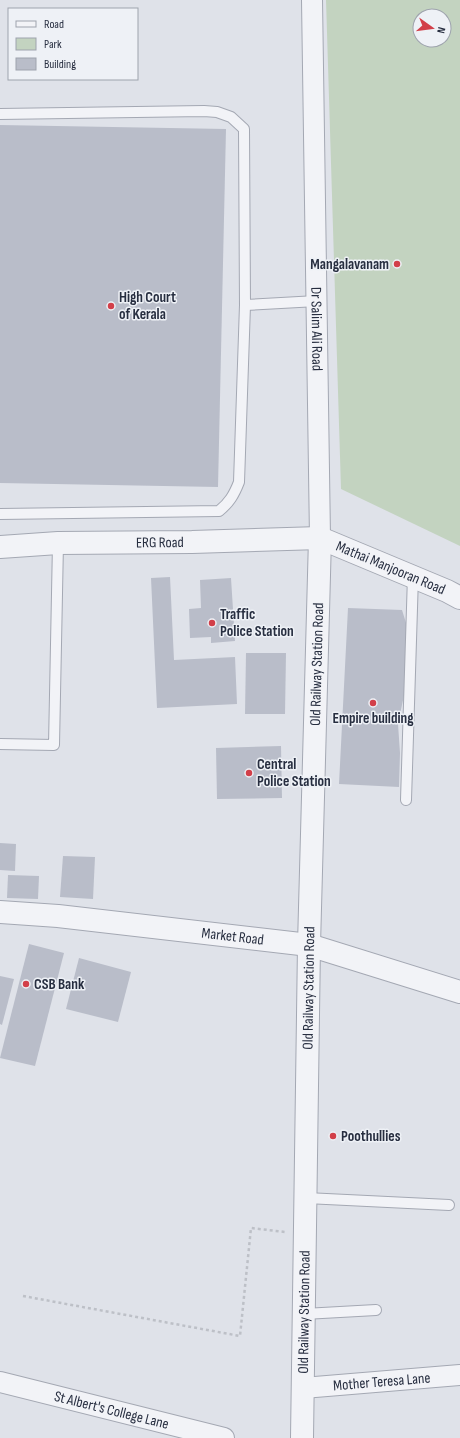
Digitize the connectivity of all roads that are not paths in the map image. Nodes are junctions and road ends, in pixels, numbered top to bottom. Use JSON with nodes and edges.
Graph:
{"nodes":[{"id":1,"x":312,"y":0,"type":"edge"},
{"id":2,"x":0,"y":114,"type":"edge"},
{"id":3,"x":317,"y":301,"type":"junction"},
{"id":4,"x":245,"y":305,"type":"junction"},
{"id":5,"x":0,"y":514,"type":"edge"},
{"id":6,"x":320,"y":538,"type":"junction"},
{"id":7,"x":58,"y":543,"type":"junction"},
{"id":8,"x":0,"y":547,"type":"edge"},
{"id":9,"x":413,"y":576,"type":"junction"},
{"id":10,"x":460,"y":598,"type":"edge"},
{"id":11,"x":0,"y":744,"type":"edge"},
{"id":12,"x":406,"y":800,"type":"dead end"},
{"id":13,"x":0,"y":912,"type":"edge"},
{"id":14,"x":309,"y":945,"type":"junction"},
{"id":15,"x":460,"y":992,"type":"edge"},
{"id":16,"x":306,"y":1198,"type":"junction"},
{"id":17,"x":449,"y":1205,"type":"dead end"},
{"id":18,"x":376,"y":1310,"type":"dead end"},
{"id":19,"x":304,"y":1314,"type":"junction"},
{"id":20,"x":460,"y":1375,"type":"edge"},
{"id":21,"x":0,"y":1382,"type":"edge"},
{"id":22,"x":303,"y":1388,"type":"junction"},
{"id":23,"x":224,"y":1438,"type":"edge"},
{"id":24,"x":302,"y":1438,"type":"edge"}],
"edges":[{"from":1,"to":3,"type":"street","name":"Dr Salim Ali Road"},
{"from":2,"to":4,"type":"lane"},
{"from":3,"to":4,"type":"lane"},
{"from":3,"to":6,"type":"street","name":"Dr Salim Ali Road"},
{"from":4,"to":5,"type":"lane"},
{"from":6,"to":7,"type":"street","name":"ERG Road"},
{"from":6,"to":9,"type":"street","name":"Mathai Manjooran Road"},
{"from":6,"to":14,"type":"street","name":"Old Railway Station Road"},
{"from":7,"to":8,"type":"street","name":"ERG Road"},
{"from":7,"to":11,"type":"lane"},
{"from":9,"to":10,"type":"street","name":"Mathai Manjooran Road"},
{"from":9,"to":12,"type":"lane"},
{"from":13,"to":14,"type":"street","name":"Market Road"},
{"from":14,"to":15,"type":"street","name":"Market Road"},
{"from":14,"to":16,"type":"street","name":"Old Railway Station Road"},
{"from":16,"to":17,"type":"lane"},
{"from":16,"to":19,"type":"street","name":"Old Railway Station Road"},
{"from":18,"to":19,"type":"lane"},
{"from":19,"to":22,"type":"street","name":"Old Railway Station Road"},
{"from":20,"to":22,"type":"street","name":"Mother Teresa Lane"},
{"from":21,"to":23,"type":"street","name":"St Albert's College Lane"},
{"from":22,"to":24,"type":"street","name":"Old Railway Station Road"}]}
